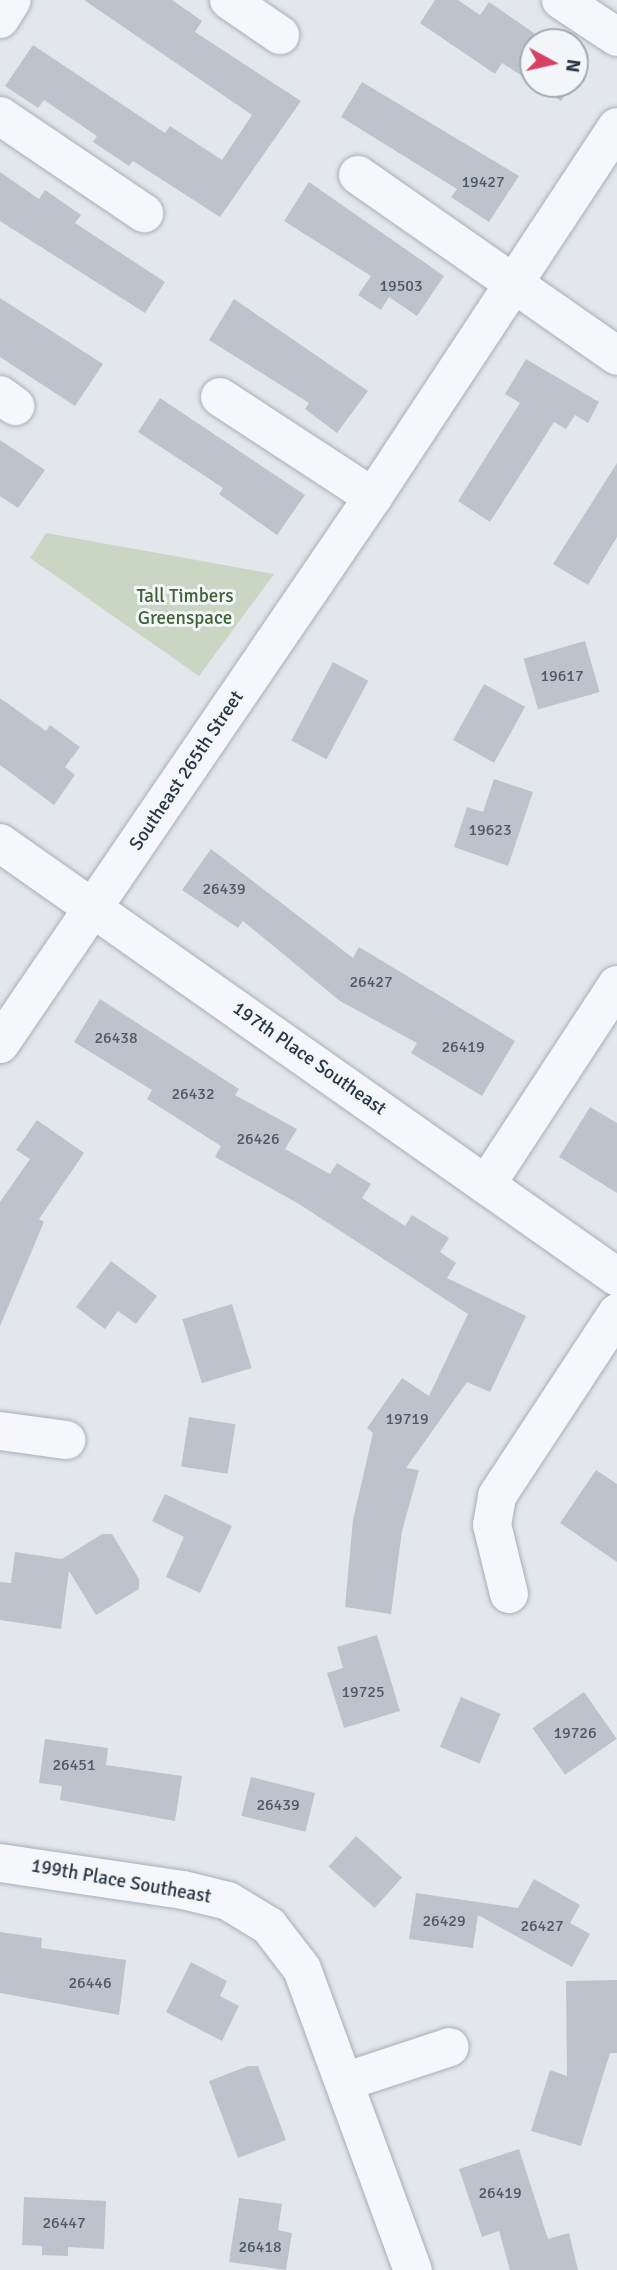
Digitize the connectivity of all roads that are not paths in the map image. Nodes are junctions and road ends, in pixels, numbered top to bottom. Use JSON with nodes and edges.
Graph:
{"nodes":[{"id":1,"x":12,"y":0,"type":"edge"},
{"id":2,"x":229,"y":0,"type":"edge"},
{"id":3,"x":561,"y":0,"type":"edge"},
{"id":4,"x":0,"y":19,"type":"edge"},
{"id":5,"x":281,"y":35,"type":"dead end"},
{"id":6,"x":617,"y":37,"type":"edge"},
{"id":7,"x":0,"y":116,"type":"edge"},
{"id":8,"x":617,"y":127,"type":"edge"},
{"id":9,"x":358,"y":175,"type":"dead end"},
{"id":10,"x":144,"y":214,"type":"dead end"},
{"id":11,"x":512,"y":285,"type":"junction"},
{"id":12,"x":617,"y":356,"type":"edge"},
{"id":13,"x":220,"y":397,"type":"dead end"},
{"id":14,"x":373,"y":497,"type":"junction"},
{"id":15,"x":0,"y":843,"type":"edge"},
{"id":16,"x":95,"y":907,"type":"junction"},
{"id":17,"x":617,"y":985,"type":"edge"},
{"id":18,"x":0,"y":1044,"type":"edge"},
{"id":19,"x":486,"y":1185,"type":"junction"},
{"id":20,"x":617,"y":1277,"type":"edge"},
{"id":21,"x":617,"y":1313,"type":"edge"},
{"id":22,"x":0,"y":1431,"type":"edge"},
{"id":23,"x":66,"y":1440,"type":"dead end"},
{"id":24,"x":509,"y":1594,"type":"dead end"},
{"id":25,"x":0,"y":1863,"type":"edge"},
{"id":26,"x":450,"y":2047,"type":"dead end"},
{"id":27,"x":347,"y":2081,"type":"junction"},
{"id":28,"x":413,"y":2270,"type":"edge"}],
"edges":[{"from":1,"to":4,"type":"street"},
{"from":2,"to":5,"type":"street"},
{"from":3,"to":6,"type":"street"},
{"from":7,"to":10,"type":"street"},
{"from":8,"to":11,"type":"street","name":"Southeast 265th Street"},
{"from":9,"to":11,"type":"street"},
{"from":11,"to":12,"type":"street"},
{"from":11,"to":14,"type":"street","name":"Southeast 265th Street"},
{"from":13,"to":14,"type":"street"},
{"from":14,"to":16,"type":"street","name":"Southeast 265th Street"},
{"from":15,"to":16,"type":"street","name":"197th Place Southeast"},
{"from":16,"to":18,"type":"street","name":"Southeast 265th Street"},
{"from":16,"to":19,"type":"street","name":"197th Place Southeast"},
{"from":17,"to":19,"type":"street"},
{"from":19,"to":20,"type":"street","name":"197th Place Southeast"},
{"from":21,"to":24,"type":"street"},
{"from":22,"to":23,"type":"street"},
{"from":25,"to":27,"type":"street","name":"199th Place Southeast"},
{"from":26,"to":27,"type":"street"},
{"from":27,"to":28,"type":"street","name":"199th Place Southeast"}]}
